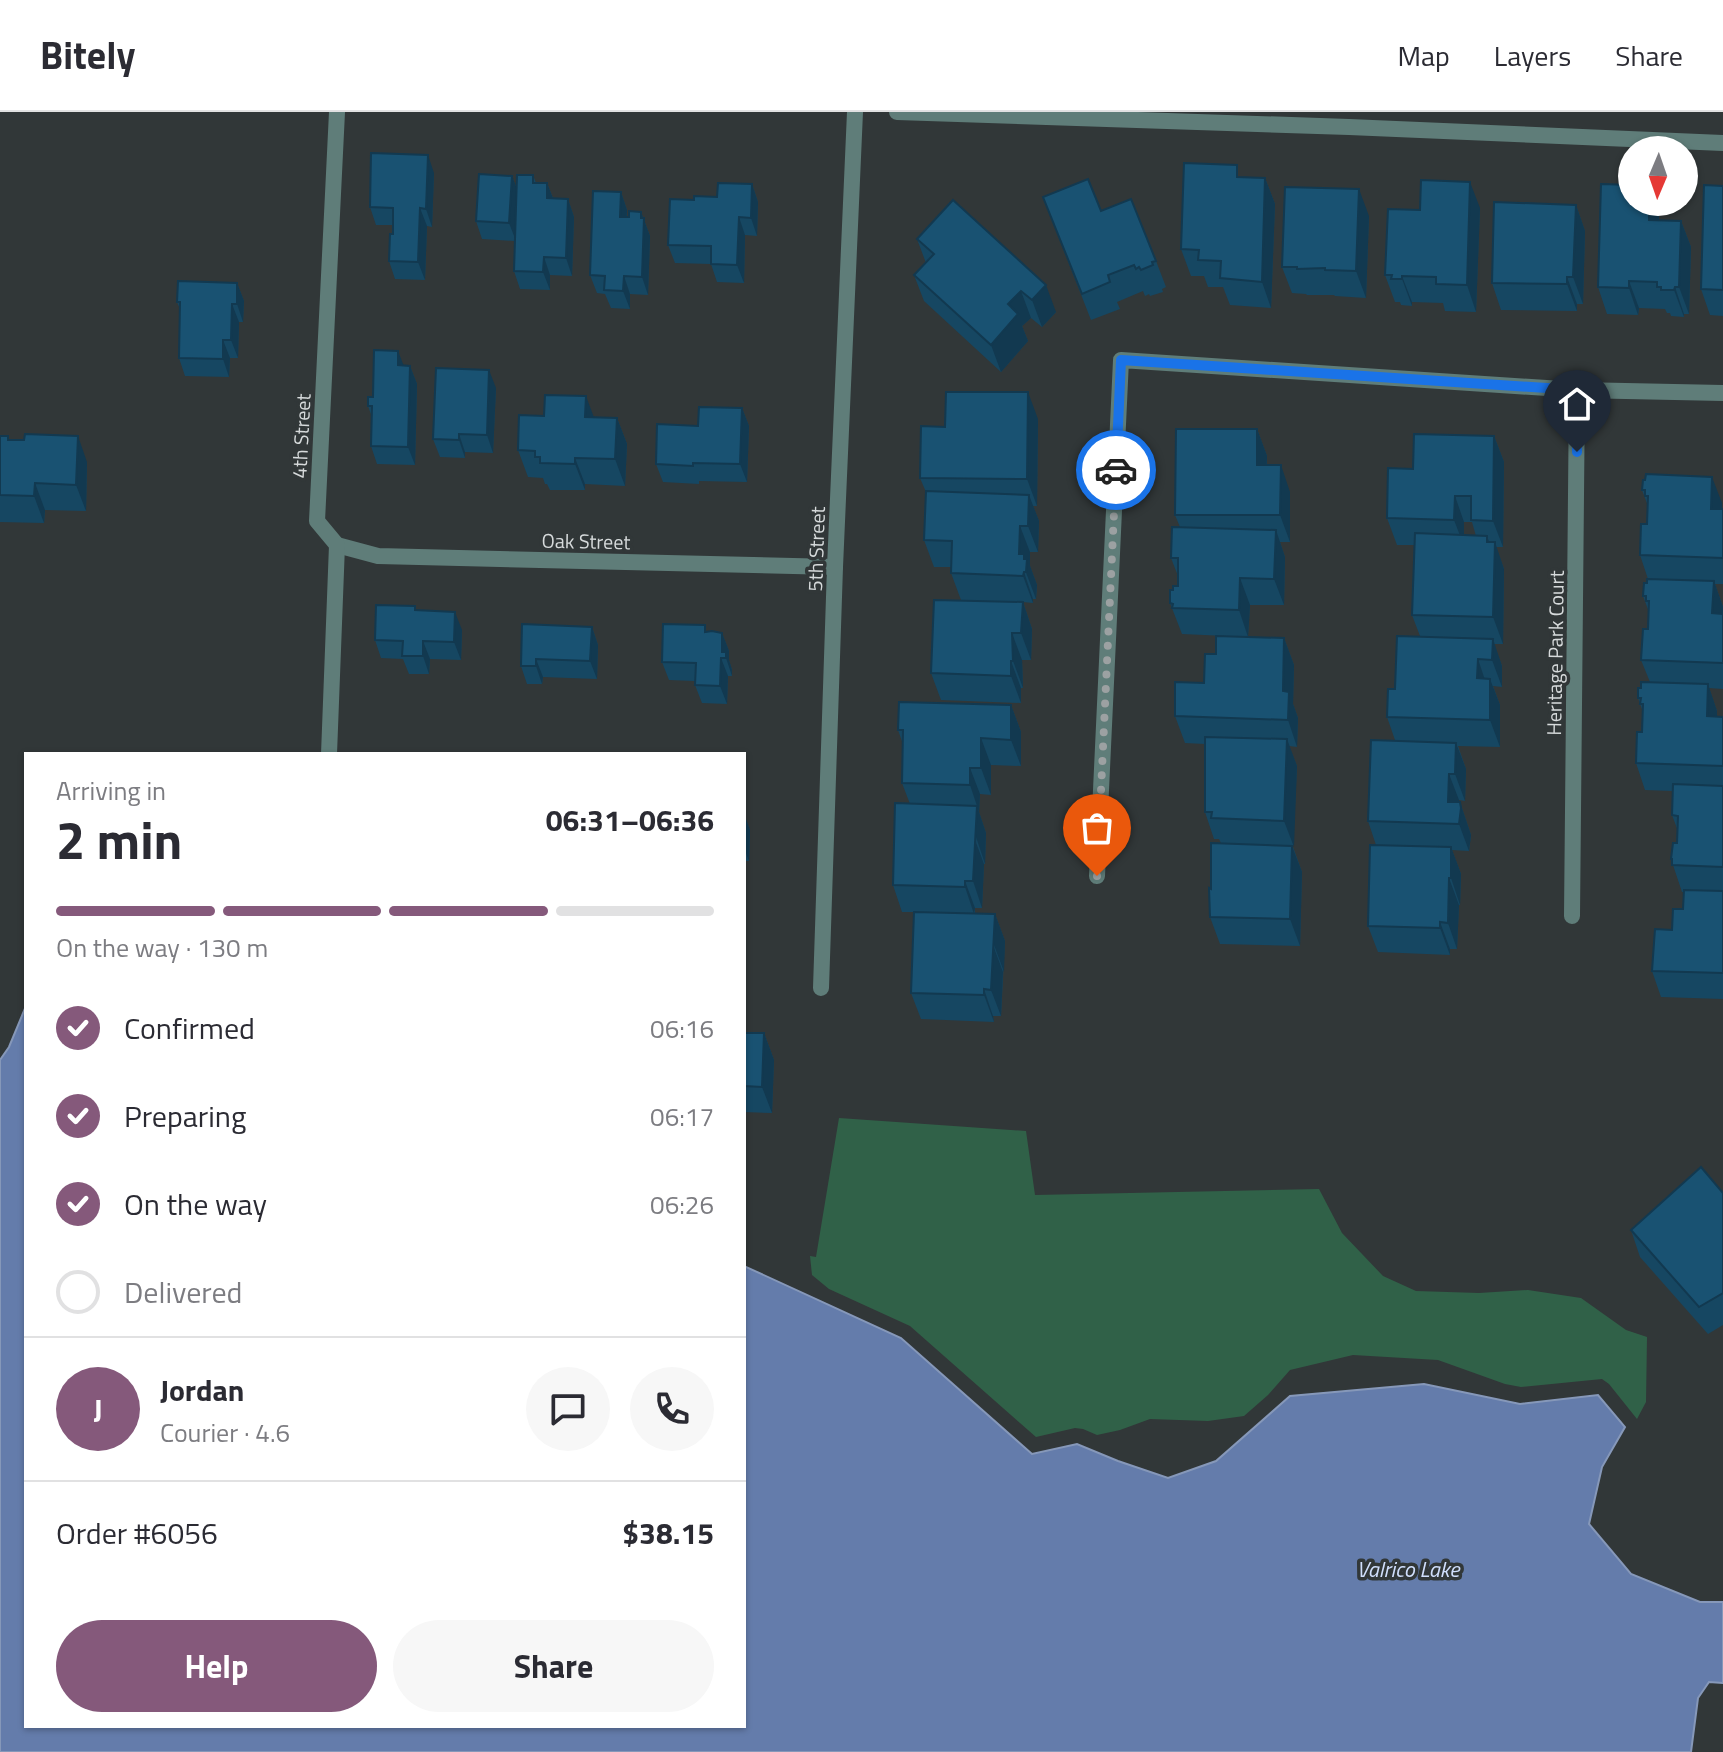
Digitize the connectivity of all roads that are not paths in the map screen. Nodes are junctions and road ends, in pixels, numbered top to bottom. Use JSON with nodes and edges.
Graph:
{"nodes":[{"id":1,"x":337,"y":112,"type":"edge"},
{"id":2,"x":855,"y":112,"type":"edge"},
{"id":3,"x":897,"y":112,"type":"edge"},
{"id":4,"x":1349,"y":119,"type":"edge"},
{"id":5,"x":1723,"y":143,"type":"edge"},
{"id":6,"x":1577,"y":390,"type":"junction"},
{"id":7,"x":1723,"y":393,"type":"edge"},
{"id":8,"x":337,"y":545,"type":"junction"},
{"id":9,"x":835,"y":567,"type":"junction"},
{"id":10,"x":329,"y":752,"type":"edge"},
{"id":11,"x":1097,"y":876,"type":"dead end"},
{"id":12,"x":1572,"y":916,"type":"dead end"},
{"id":13,"x":821,"y":988,"type":"dead end"}],
"edges":[{"from":1,"to":8,"type":"street","name":"4th Street"},
{"from":2,"to":9,"type":"street","name":"5th Street"},
{"from":3,"to":4,"type":"street"},
{"from":4,"to":5,"type":"street"},
{"from":6,"to":7,"type":"street"},
{"from":6,"to":11,"type":"street"},
{"from":6,"to":12,"type":"street","name":"Heritage Park Court"},
{"from":8,"to":9,"type":"street","name":"Oak Street"},
{"from":8,"to":10,"type":"street"},
{"from":9,"to":13,"type":"street","name":"5th Street"}]}
